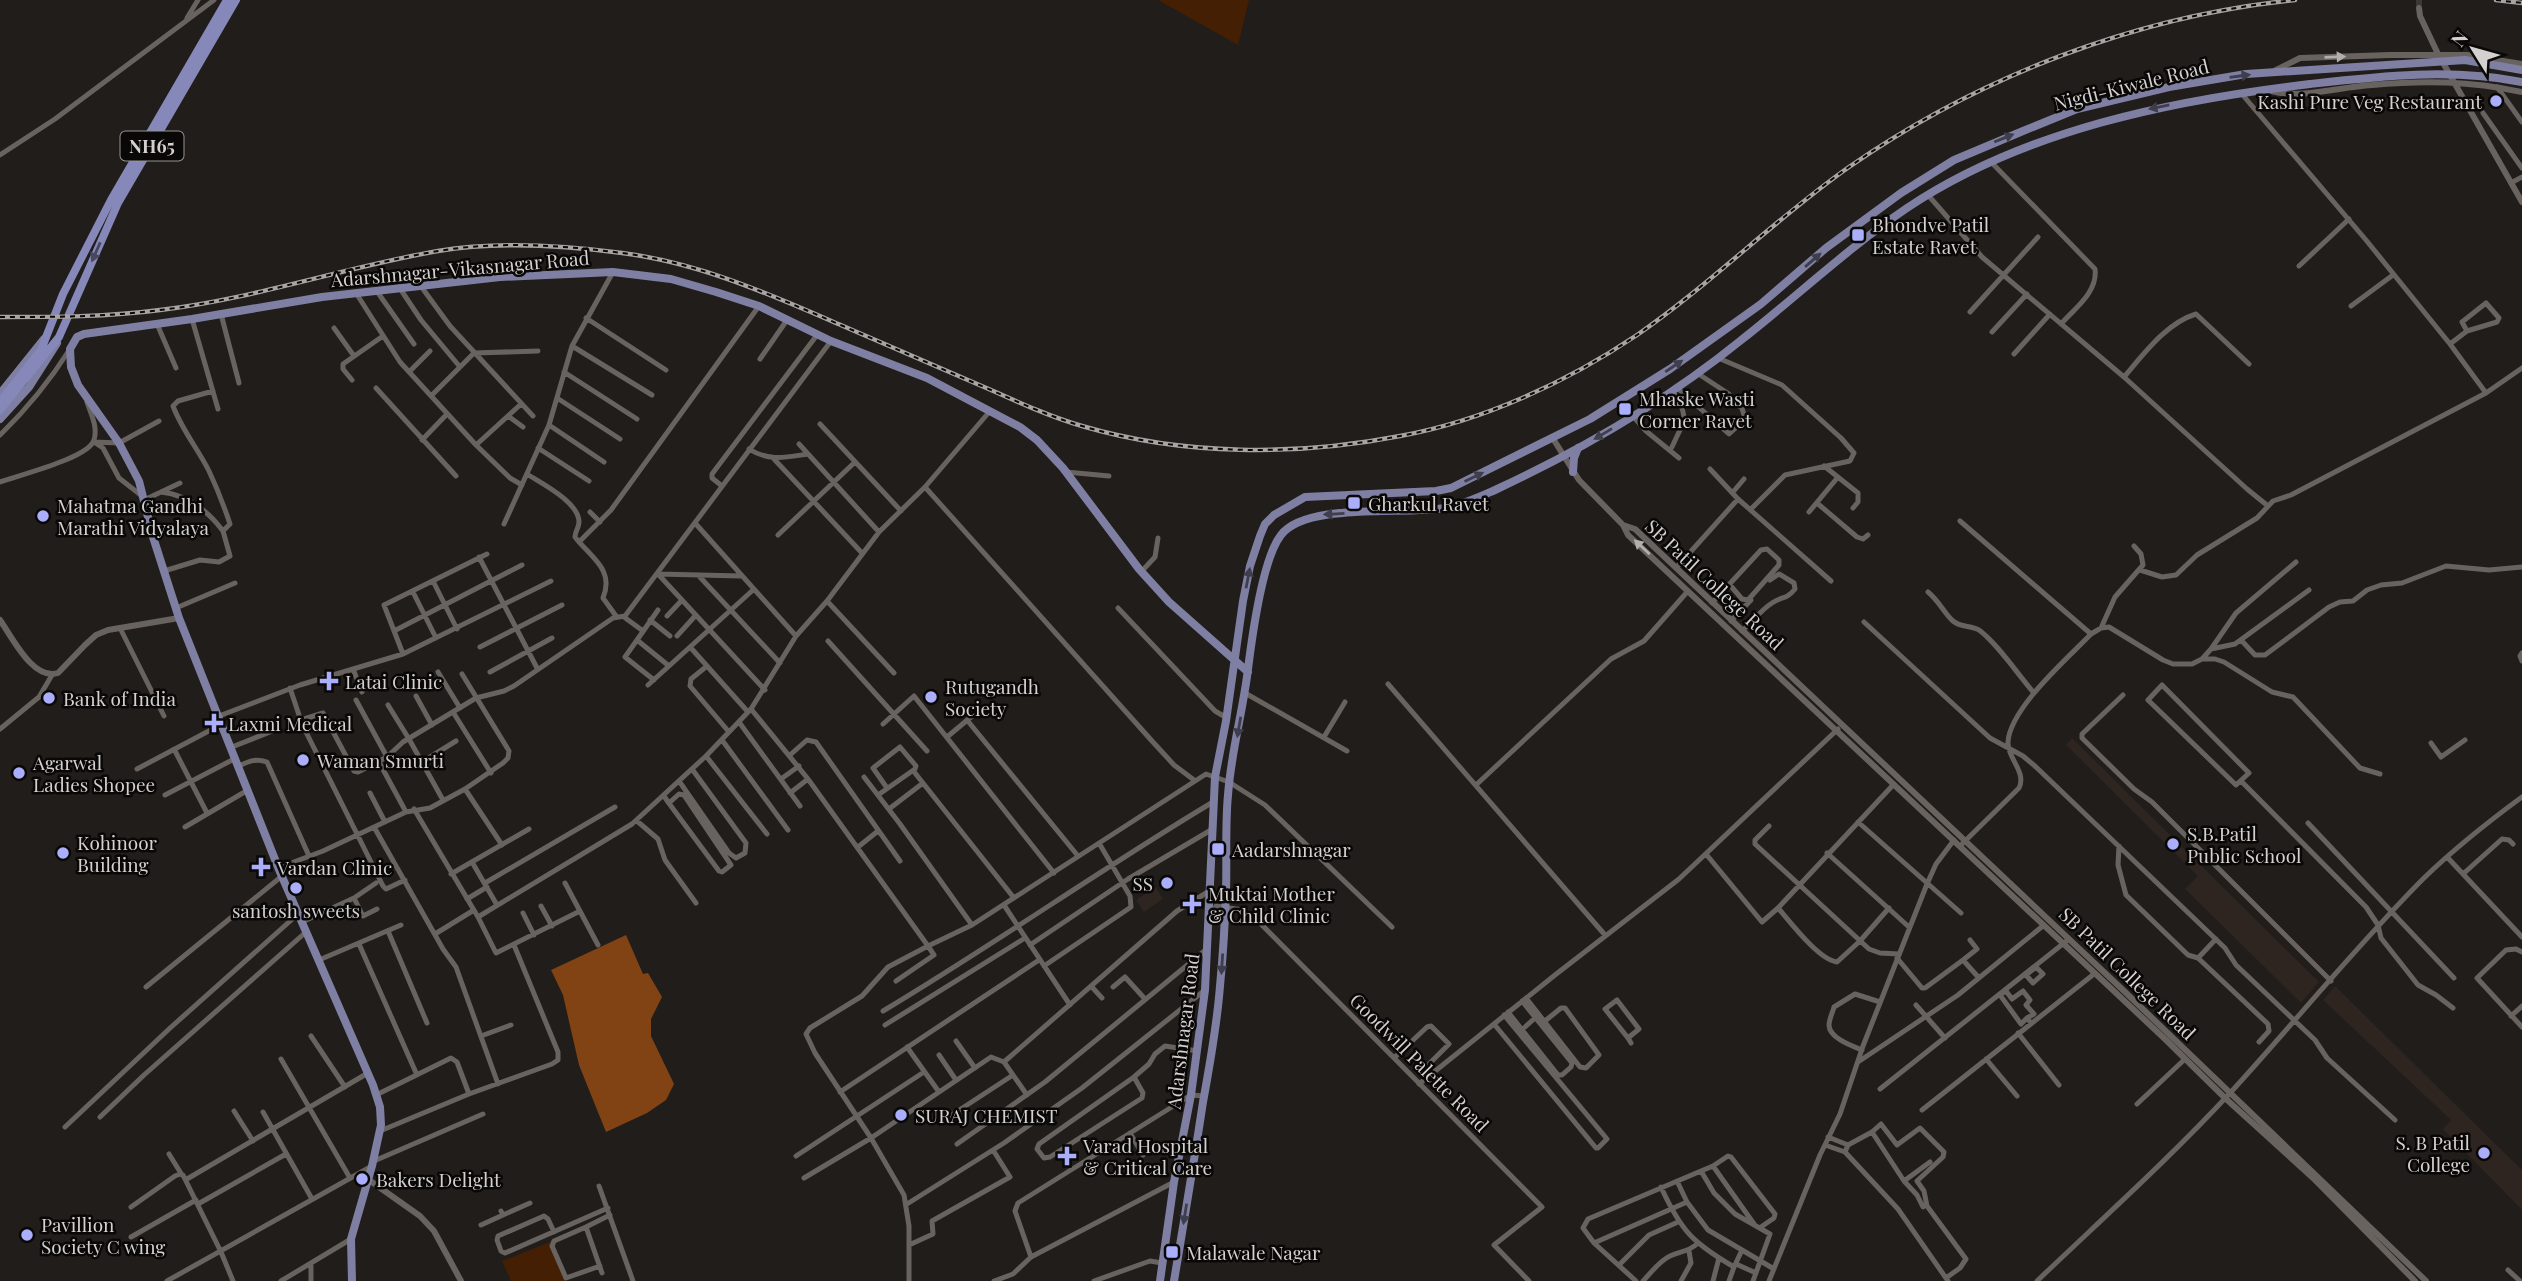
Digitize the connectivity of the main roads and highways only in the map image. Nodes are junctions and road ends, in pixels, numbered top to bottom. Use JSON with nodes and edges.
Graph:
{"nodes":[{"id":1,"x":227,"y":0,"type":"edge"},
{"id":2,"x":236,"y":0,"type":"edge"},
{"id":3,"x":2522,"y":70,"type":"edge"},
{"id":4,"x":2522,"y":82,"type":"edge"},
{"id":5,"x":46,"y":336,"type":"junction"},
{"id":6,"x":59,"y":337,"type":"junction"},
{"id":7,"x":44,"y":352,"type":"junction"},
{"id":8,"x":0,"y":394,"type":"edge"},
{"id":9,"x":0,"y":401,"type":"edge"},
{"id":10,"x":0,"y":410,"type":"edge"},
{"id":11,"x":0,"y":419,"type":"edge"},
{"id":12,"x":1578,"y":448,"type":"junction"},
{"id":13,"x":1563,"y":456,"type":"joint"},
{"id":14,"x":1573,"y":472,"type":"road end"},
{"id":15,"x":1234,"y":660,"type":"junction"},
{"id":16,"x":1248,"y":671,"type":"junction"},
{"id":17,"x":352,"y":1281,"type":"edge"},
{"id":18,"x":1160,"y":1281,"type":"edge"},
{"id":19,"x":1174,"y":1281,"type":"edge"}],
"edges":[{"from":1,"to":5,"type":"highway","number":"NH65"},
{"from":2,"to":6,"type":"highway","number":"NH65","one_way":true},
{"from":15,"to":3,"type":"main road","name":"Nigdi-Kiwale Road","one_way":true},
{"from":4,"to":12,"type":"main road","name":"Nigdi-Kiwale Road","one_way":true},
{"from":5,"to":7,"type":"highway","number":"NH65"},
{"from":5,"to":8,"type":"main road"},
{"from":6,"to":7,"type":"highway","number":"NH65"},
{"from":6,"to":11,"type":"main road"},
{"from":7,"to":9,"type":"highway","number":"NH65"},
{"from":7,"to":10,"type":"highway","number":"NH65"},
{"from":12,"to":13,"type":"main road","name":"Nigdi-Kiwale Road"},
{"from":12,"to":14,"type":"main road"},
{"from":13,"to":16,"type":"main road","name":"Adarshnagar Road","one_way":true},
{"from":15,"to":16,"type":"main road","name":"Adarshnagar-Vikasnagar Road"},
{"from":15,"to":17,"type":"main road","name":"Adarshnagar-Vikasnagar Road"},
{"from":15,"to":18,"type":"main road","name":"Adarshnagar Road"},
{"from":16,"to":19,"type":"main road","name":"Adarshnagar Road","one_way":true}]}
